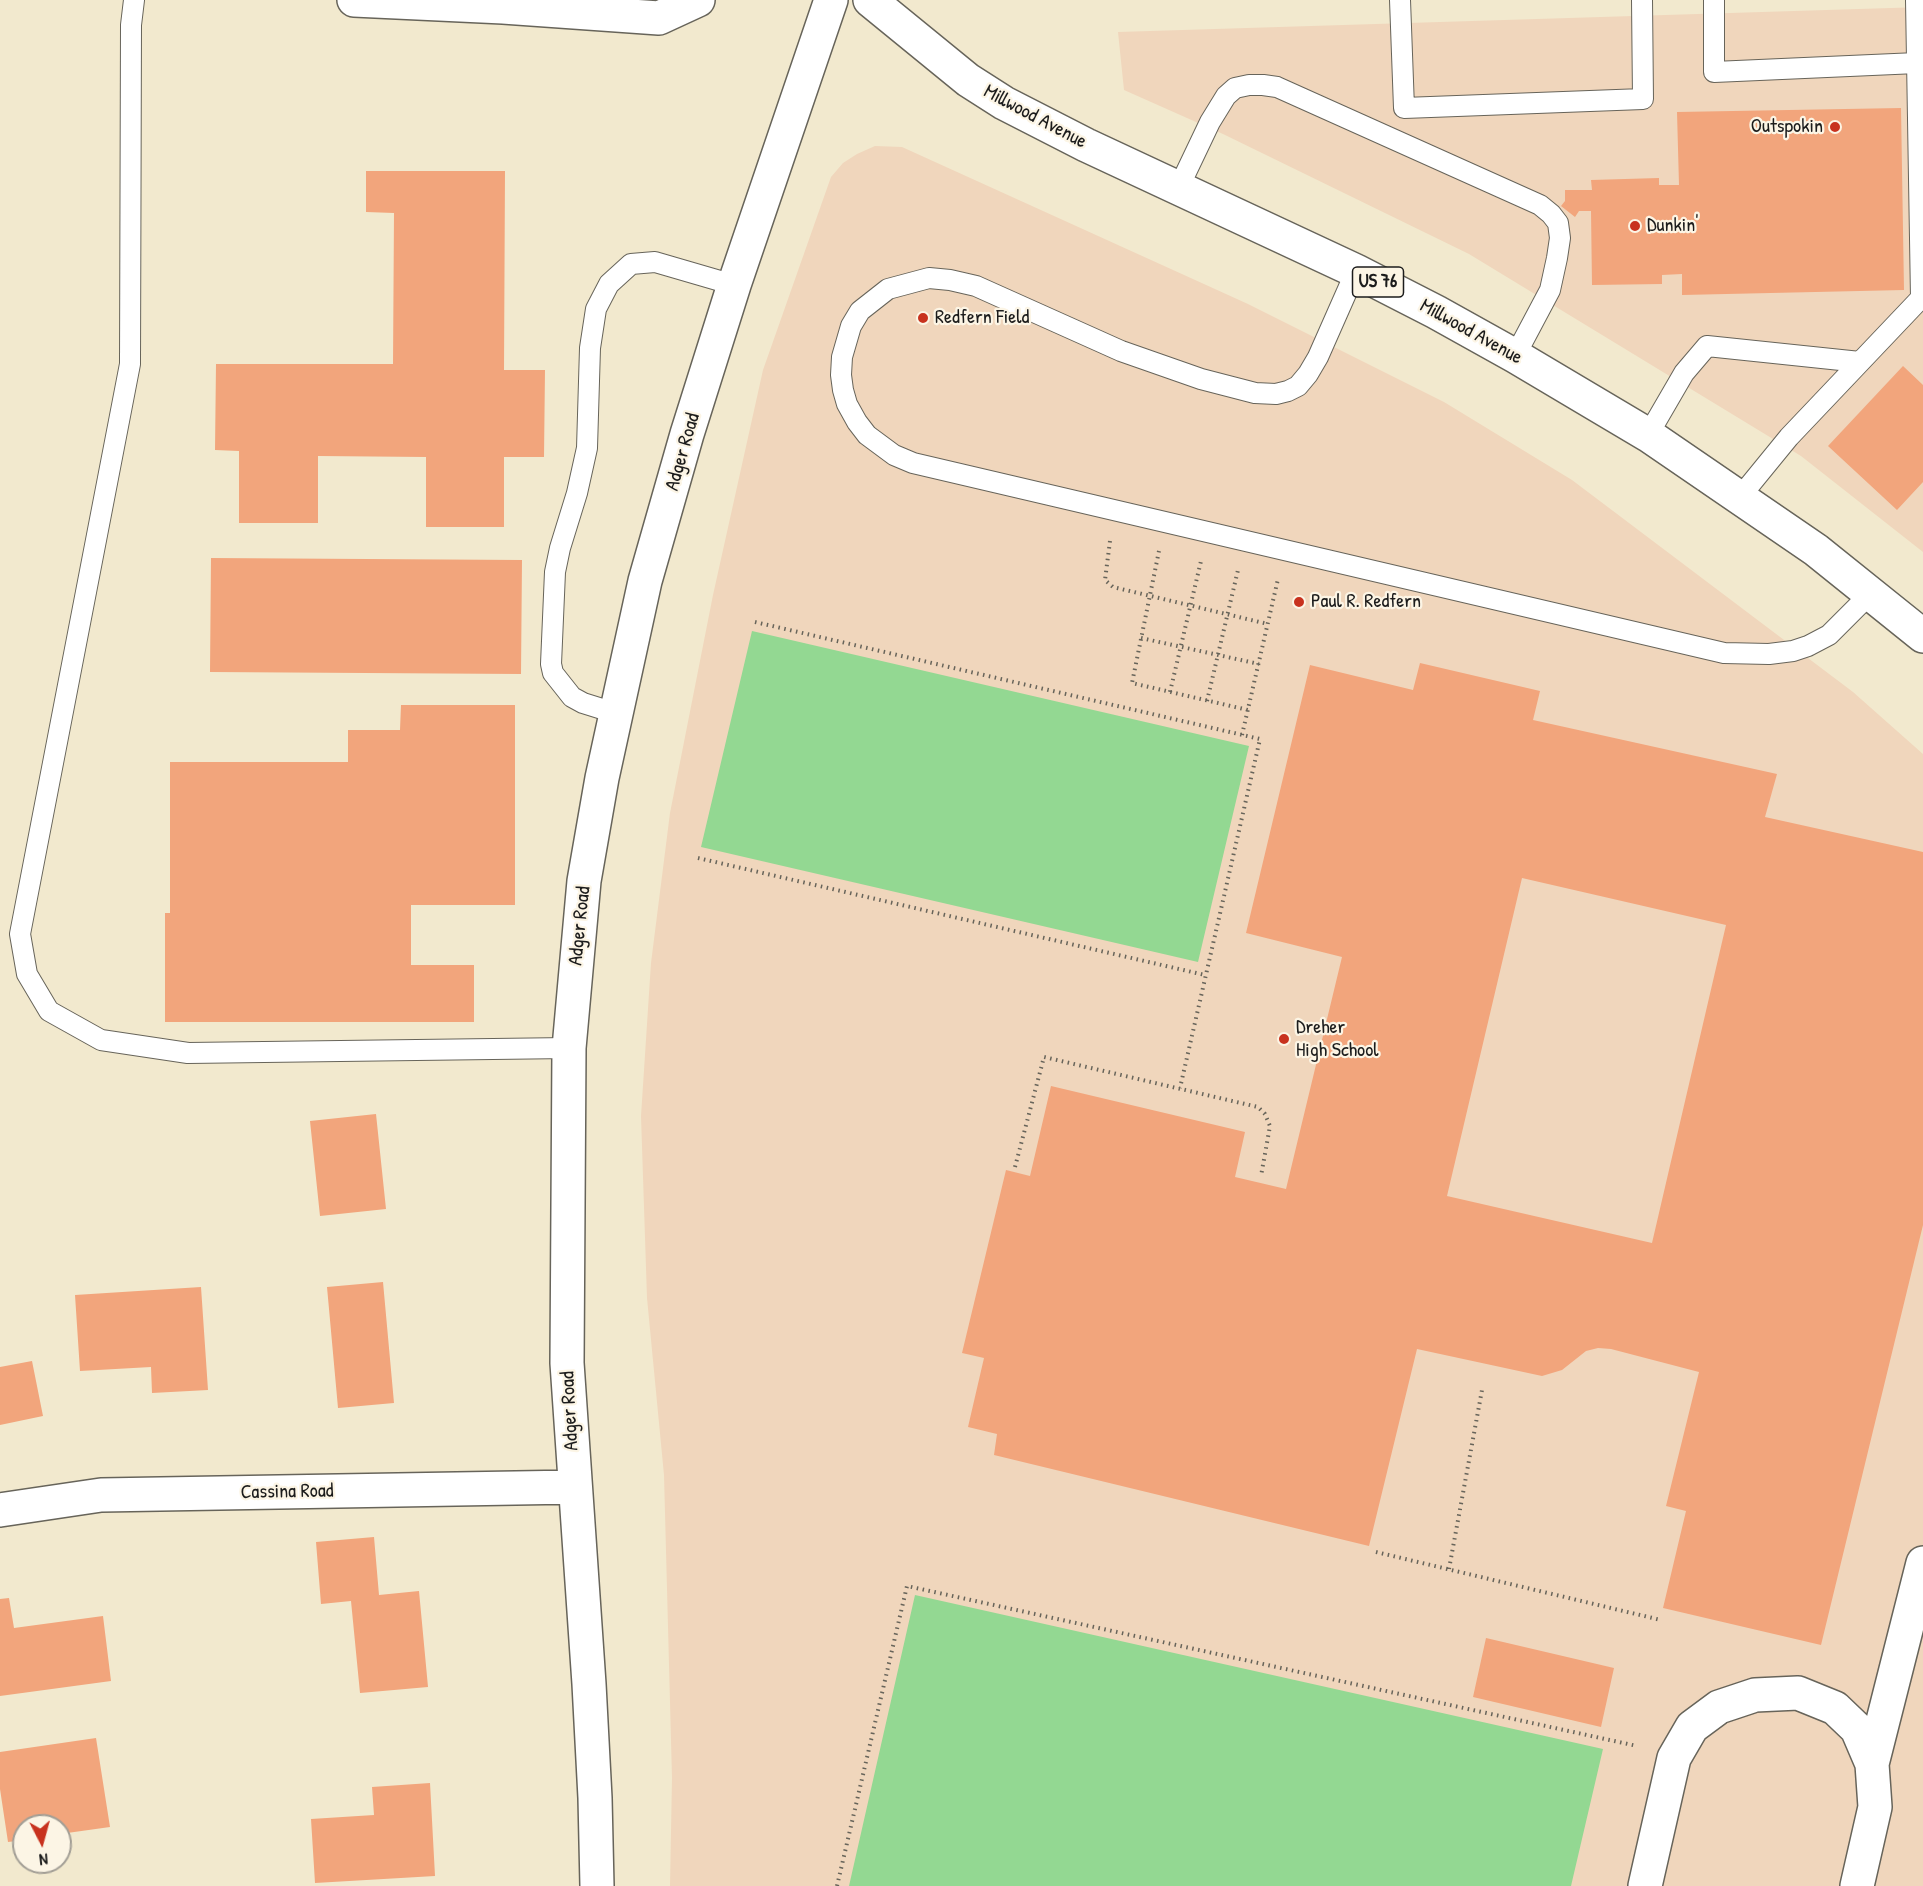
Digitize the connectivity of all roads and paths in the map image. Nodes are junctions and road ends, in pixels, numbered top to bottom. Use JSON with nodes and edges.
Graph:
{"nodes":[{"id":1,"x":134,"y":0,"type":"edge"},
{"id":2,"x":369,"y":0,"type":"edge"},
{"id":3,"x":698,"y":0,"type":"edge"},
{"id":4,"x":831,"y":0,"type":"edge"},
{"id":5,"x":870,"y":0,"type":"edge"},
{"id":6,"x":1400,"y":0,"type":"edge"},
{"id":7,"x":1642,"y":0,"type":"edge"},
{"id":8,"x":1714,"y":0,"type":"edge"},
{"id":9,"x":1916,"y":0,"type":"edge"},
{"id":10,"x":503,"y":3,"type":"edge"},
{"id":11,"x":1917,"y":63,"type":"junction"},
{"id":12,"x":1404,"y":108,"type":"junction"},
{"id":13,"x":1392,"y":139,"type":"junction"},
{"id":14,"x":1179,"y":187,"type":"junction"},
{"id":15,"x":1922,"y":266,"type":"edge"},
{"id":16,"x":1356,"y":271,"type":"junction"},
{"id":17,"x":734,"y":285,"type":"junction"},
{"id":18,"x":1515,"y":356,"type":"junction"},
{"id":19,"x":1860,"y":362,"type":"junction"},
{"id":20,"x":1648,"y":435,"type":"junction"},
{"id":21,"x":1740,"y":497,"type":"junction"},
{"id":22,"x":1110,"y":539,"type":"dead end"},
{"id":23,"x":1159,"y":550,"type":"dead end"},
{"id":24,"x":1201,"y":560,"type":"dead end"},
{"id":25,"x":1239,"y":569,"type":"dead end"},
{"id":26,"x":1278,"y":579,"type":"dead end"},
{"id":27,"x":1870,"y":594,"type":"junction"},
{"id":28,"x":1150,"y":596,"type":"junction"},
{"id":29,"x":1191,"y":605,"type":"junction"},
{"id":30,"x":1228,"y":614,"type":"junction"},
{"id":31,"x":755,"y":622,"type":"dead end"},
{"id":32,"x":1268,"y":624,"type":"junction"},
{"id":33,"x":1923,"y":636,"type":"edge"},
{"id":34,"x":1142,"y":638,"type":"junction"},
{"id":35,"x":1180,"y":647,"type":"junction"},
{"id":36,"x":1218,"y":655,"type":"junction"},
{"id":37,"x":1259,"y":664,"type":"junction"},
{"id":38,"x":1170,"y":692,"type":"junction"},
{"id":39,"x":1207,"y":701,"type":"junction"},
{"id":40,"x":1248,"y":710,"type":"junction"},
{"id":41,"x":615,"y":713,"type":"junction"},
{"id":42,"x":1242,"y":735,"type":"junction"},
{"id":43,"x":698,"y":858,"type":"dead end"},
{"id":44,"x":1205,"y":975,"type":"junction"},
{"id":45,"x":569,"y":1048,"type":"junction"},
{"id":46,"x":1180,"y":1088,"type":"junction"},
{"id":47,"x":1015,"y":1167,"type":"dead end"},
{"id":48,"x":1261,"y":1176,"type":"dead end"},
{"id":49,"x":1482,"y":1390,"type":"dead end"},
{"id":50,"x":575,"y":1488,"type":"junction"},
{"id":51,"x":0,"y":1510,"type":"edge"},
{"id":52,"x":1376,"y":1552,"type":"dead end"},
{"id":53,"x":1923,"y":1563,"type":"edge"},
{"id":54,"x":1449,"y":1569,"type":"junction"},
{"id":55,"x":1661,"y":1620,"type":"dead end"},
{"id":56,"x":1637,"y":1746,"type":"dead end"},
{"id":57,"x":1872,"y":1764,"type":"junction"},
{"id":58,"x":597,"y":1886,"type":"edge"},
{"id":59,"x":837,"y":1886,"type":"edge"},
{"id":60,"x":1645,"y":1886,"type":"edge"},
{"id":61,"x":1857,"y":1886,"type":"edge"}],
"edges":[{"from":1,"to":45,"type":"lane"},
{"from":2,"to":10,"type":"street"},
{"from":3,"to":10,"type":"street"},
{"from":4,"to":17,"type":"street","name":"Adger Road"},
{"from":5,"to":14,"type":"street","name":"Millwood Avenue","number":"US 76"},
{"from":6,"to":12,"type":"lane"},
{"from":7,"to":12,"type":"lane"},
{"from":8,"to":11,"type":"lane"},
{"from":9,"to":11,"type":"lane"},
{"from":11,"to":15,"type":"lane"},
{"from":12,"to":13,"type":"lane"},
{"from":13,"to":14,"type":"lane"},
{"from":13,"to":18,"type":"lane"},
{"from":14,"to":16,"type":"street","name":"Millwood Avenue","number":"US 76"},
{"from":15,"to":19,"type":"lane"},
{"from":16,"to":18,"type":"street","name":"Millwood Avenue","number":"US 76"},
{"from":16,"to":27,"type":"lane"},
{"from":17,"to":41,"type":"street","name":"Adger Road"},
{"from":17,"to":41,"type":"lane"},
{"from":18,"to":20,"type":"street","name":"Millwood Avenue","number":"US 76"},
{"from":19,"to":20,"type":"lane"},
{"from":19,"to":21,"type":"lane"},
{"from":20,"to":21,"type":"street","name":"Millwood Avenue","number":"US 76"},
{"from":21,"to":27,"type":"street","name":"Millwood Avenue","number":"US 76"},
{"from":22,"to":28,"type":"path"},
{"from":23,"to":28,"type":"path"},
{"from":24,"to":29,"type":"path"},
{"from":25,"to":30,"type":"path"},
{"from":26,"to":32,"type":"path"},
{"from":27,"to":33,"type":"street","name":"Millwood Avenue","number":"US 76"},
{"from":28,"to":29,"type":"path"},
{"from":28,"to":34,"type":"path"},
{"from":29,"to":30,"type":"path"},
{"from":29,"to":35,"type":"path"},
{"from":30,"to":32,"type":"path"},
{"from":30,"to":36,"type":"path"},
{"from":31,"to":42,"type":"path"},
{"from":32,"to":37,"type":"path"},
{"from":34,"to":35,"type":"path"},
{"from":34,"to":38,"type":"path"},
{"from":35,"to":36,"type":"path"},
{"from":35,"to":38,"type":"path"},
{"from":36,"to":37,"type":"path"},
{"from":36,"to":39,"type":"path"},
{"from":37,"to":40,"type":"path"},
{"from":38,"to":39,"type":"path"},
{"from":39,"to":40,"type":"path"},
{"from":40,"to":42,"type":"path"},
{"from":41,"to":45,"type":"street","name":"Adger Road"},
{"from":42,"to":44,"type":"path"},
{"from":43,"to":44,"type":"path"},
{"from":44,"to":46,"type":"path"},
{"from":45,"to":50,"type":"street","name":"Adger Road"},
{"from":46,"to":47,"type":"path"},
{"from":46,"to":48,"type":"path"},
{"from":49,"to":54,"type":"path"},
{"from":50,"to":51,"type":"street","name":"Cassina Road"},
{"from":50,"to":58,"type":"street","name":"Adger Road"},
{"from":52,"to":54,"type":"path"},
{"from":53,"to":57,"type":"street"},
{"from":54,"to":55,"type":"path"},
{"from":56,"to":59,"type":"path"},
{"from":57,"to":60,"type":"street"},
{"from":57,"to":61,"type":"street"}]}
